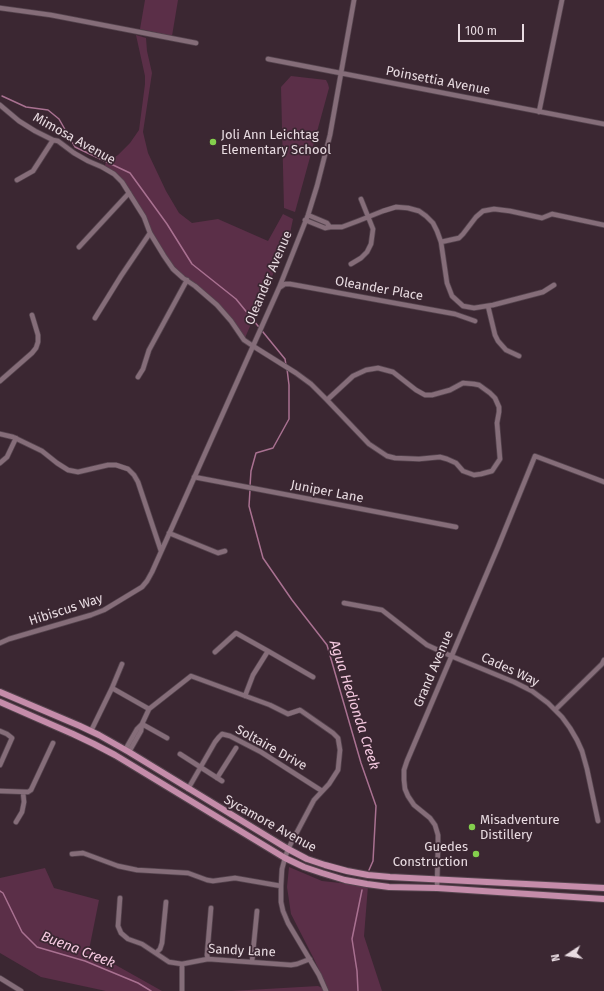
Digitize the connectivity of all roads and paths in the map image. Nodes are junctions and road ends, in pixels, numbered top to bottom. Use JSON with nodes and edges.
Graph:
{"nodes":[{"id":1,"x":354,"y":0,"type":"edge"},
{"id":2,"x":562,"y":0,"type":"edge"},
{"id":3,"x":0,"y":8,"type":"edge"},
{"id":4,"x":196,"y":43,"type":"dead end"},
{"id":5,"x":268,"y":59,"type":"dead end"},
{"id":6,"x":341,"y":73,"type":"junction"},
{"id":7,"x":0,"y":106,"type":"edge"},
{"id":8,"x":539,"y":112,"type":"junction"},
{"id":9,"x":604,"y":124,"type":"edge"},
{"id":10,"x":53,"y":140,"type":"junction"},
{"id":11,"x":17,"y":180,"type":"dead end"},
{"id":12,"x":129,"y":193,"type":"junction"},
{"id":13,"x":361,"y":199,"type":"dead end"},
{"id":14,"x":308,"y":215,"type":"junction"},
{"id":15,"x":369,"y":217,"type":"junction"},
{"id":16,"x":305,"y":220,"type":"junction"},
{"id":17,"x":604,"y":225,"type":"edge"},
{"id":18,"x":330,"y":227,"type":"junction"},
{"id":19,"x":150,"y":233,"type":"junction"},
{"id":20,"x":441,"y":242,"type":"junction"},
{"id":21,"x":79,"y":247,"type":"dead end"},
{"id":22,"x":351,"y":264,"type":"dead end"},
{"id":23,"x":187,"y":280,"type":"junction"},
{"id":24,"x":554,"y":285,"type":"dead end"},
{"id":25,"x":279,"y":288,"type":"junction"},
{"id":26,"x":488,"y":306,"type":"junction"},
{"id":27,"x":32,"y":315,"type":"dead end"},
{"id":28,"x":95,"y":318,"type":"dead end"},
{"id":29,"x":475,"y":321,"type":"dead end"},
{"id":30,"x":253,"y":346,"type":"junction"},
{"id":31,"x":519,"y":356,"type":"dead end"},
{"id":32,"x":138,"y":377,"type":"dead end"},
{"id":33,"x":0,"y":381,"type":"edge"},
{"id":34,"x":327,"y":400,"type":"junction"},
{"id":35,"x":0,"y":434,"type":"edge"},
{"id":36,"x":16,"y":438,"type":"junction"},
{"id":37,"x":0,"y":463,"type":"edge"},
{"id":38,"x":194,"y":478,"type":"junction"},
{"id":39,"x":604,"y":482,"type":"edge"},
{"id":40,"x":456,"y":527,"type":"dead end"},
{"id":41,"x":169,"y":533,"type":"junction"},
{"id":42,"x":161,"y":551,"type":"junction"},
{"id":43,"x":225,"y":551,"type":"dead end"},
{"id":44,"x":344,"y":602,"type":"dead end"},
{"id":45,"x":0,"y":643,"type":"edge"},
{"id":46,"x":268,"y":651,"type":"junction"},
{"id":47,"x":215,"y":652,"type":"dead end"},
{"id":48,"x":451,"y":656,"type":"junction"},
{"id":49,"x":604,"y":660,"type":"edge"},
{"id":50,"x":122,"y":664,"type":"dead end"},
{"id":51,"x":313,"y":677,"type":"dead end"},
{"id":52,"x":112,"y":688,"type":"junction"},
{"id":53,"x":0,"y":692,"type":"edge"},
{"id":54,"x":245,"y":696,"type":"junction"},
{"id":55,"x":0,"y":702,"type":"edge"},
{"id":56,"x":148,"y":709,"type":"junction"},
{"id":57,"x":555,"y":710,"type":"junction"},
{"id":58,"x":142,"y":724,"type":"junction"},
{"id":59,"x":0,"y":731,"type":"edge"},
{"id":60,"x":91,"y":731,"type":"junction"},
{"id":61,"x":167,"y":738,"type":"dead end"},
{"id":62,"x":53,"y":742,"type":"dead end"},
{"id":63,"x":236,"y":748,"type":"dead end"},
{"id":64,"x":127,"y":751,"type":"junction"},
{"id":65,"x":180,"y":754,"type":"dead end"},
{"id":66,"x":0,"y":765,"type":"edge"},
{"id":67,"x":200,"y":768,"type":"junction"},
{"id":68,"x":217,"y":778,"type":"junction"},
{"id":69,"x":222,"y":781,"type":"dead end"},
{"id":70,"x":188,"y":788,"type":"junction"},
{"id":71,"x":0,"y":791,"type":"edge"},
{"id":72,"x":322,"y":791,"type":"junction"},
{"id":73,"x":23,"y":792,"type":"junction"},
{"id":74,"x":598,"y":821,"type":"dead end"},
{"id":75,"x":16,"y":822,"type":"dead end"},
{"id":76,"x":288,"y":849,"type":"junction"},
{"id":77,"x":72,"y":854,"type":"dead end"},
{"id":78,"x":284,"y":858,"type":"junction"},
{"id":79,"x":437,"y":879,"type":"junction"},
{"id":80,"x":281,"y":886,"type":"junction"},
{"id":81,"x":437,"y":888,"type":"junction"},
{"id":82,"x":604,"y":888,"type":"edge"},
{"id":83,"x":120,"y":898,"type":"dead end"},
{"id":84,"x":604,"y":899,"type":"edge"},
{"id":85,"x":166,"y":902,"type":"dead end"},
{"id":86,"x":211,"y":908,"type":"dead end"},
{"id":87,"x":257,"y":911,"type":"dead end"},
{"id":88,"x":156,"y":953,"type":"junction"},
{"id":89,"x":208,"y":959,"type":"junction"},
{"id":90,"x":310,"y":959,"type":"junction"},
{"id":91,"x":252,"y":962,"type":"junction"},
{"id":92,"x":182,"y":964,"type":"junction"},
{"id":93,"x":0,"y":978,"type":"edge"},
{"id":94,"x":19,"y":991,"type":"edge"},
{"id":95,"x":182,"y":991,"type":"edge"},
{"id":96,"x":326,"y":991,"type":"edge"}],
"edges":[{"from":1,"to":6,"type":"street","name":"Oleander Avenue"},
{"from":2,"to":8,"type":"street"},
{"from":3,"to":4,"type":"street"},
{"from":5,"to":6,"type":"street","name":"Poinsettia Avenue"},
{"from":6,"to":8,"type":"street","name":"Poinsettia Avenue"},
{"from":6,"to":14,"type":"street","name":"Oleander Avenue"},
{"from":7,"to":10,"type":"street","name":"Mimosa Avenue"},
{"from":8,"to":9,"type":"street","name":"Poinsettia Avenue"},
{"from":10,"to":11,"type":"street"},
{"from":10,"to":12,"type":"street","name":"Mimosa Avenue"},
{"from":12,"to":19,"type":"street","name":"Mimosa Avenue"},
{"from":12,"to":21,"type":"street"},
{"from":13,"to":15,"type":"street"},
{"from":14,"to":16,"type":"street","name":"Oleander Avenue"},
{"from":14,"to":18,"type":"street"},
{"from":15,"to":18,"type":"street"},
{"from":15,"to":20,"type":"street"},
{"from":15,"to":22,"type":"street"},
{"from":16,"to":18,"type":"street"},
{"from":16,"to":25,"type":"street","name":"Oleander Avenue"},
{"from":17,"to":20,"type":"street"},
{"from":19,"to":23,"type":"street","name":"Mimosa Avenue"},
{"from":19,"to":28,"type":"street"},
{"from":20,"to":26,"type":"street"},
{"from":23,"to":30,"type":"street","name":"Mimosa Avenue"},
{"from":23,"to":32,"type":"street"},
{"from":24,"to":26,"type":"street"},
{"from":25,"to":29,"type":"street","name":"Oleander Place"},
{"from":25,"to":30,"type":"street","name":"Oleander Avenue"},
{"from":26,"to":31,"type":"street"},
{"from":27,"to":33,"type":"street"},
{"from":30,"to":34,"type":"street","name":"Mimosa Avenue"},
{"from":30,"to":38,"type":"street","name":"Oleander Avenue"},
{"from":34,"to":34,"type":"street","name":"Mimosa Avenue"},
{"from":35,"to":36,"type":"street"},
{"from":36,"to":37,"type":"street"},
{"from":36,"to":42,"type":"street"},
{"from":38,"to":40,"type":"street","name":"Juniper Lane"},
{"from":38,"to":41,"type":"street","name":"Oleander Avenue"},
{"from":39,"to":48,"type":"street","name":"Grand Avenue"},
{"from":41,"to":42,"type":"street","name":"Oleander Avenue"},
{"from":41,"to":43,"type":"street"},
{"from":42,"to":45,"type":"street","name":"Hibiscus Way"},
{"from":44,"to":48,"type":"street","name":"Cades Way"},
{"from":46,"to":47,"type":"street"},
{"from":46,"to":51,"type":"street"},
{"from":46,"to":54,"type":"street"},
{"from":48,"to":57,"type":"street","name":"Cades Way"},
{"from":48,"to":79,"type":"street","name":"Grand Avenue"},
{"from":49,"to":57,"type":"street"},
{"from":50,"to":52,"type":"street"},
{"from":52,"to":56,"type":"street"},
{"from":52,"to":60,"type":"street"},
{"from":53,"to":60,"type":"main road","name":"Sycamore Avenue"},
{"from":54,"to":56,"type":"street"},
{"from":54,"to":72,"type":"street"},
{"from":55,"to":78,"type":"main road","name":"Sycamore Avenue"},
{"from":56,"to":58,"type":"street"},
{"from":57,"to":74,"type":"street","name":"Cades Way"},
{"from":58,"to":61,"type":"street"},
{"from":58,"to":64,"type":"street"},
{"from":59,"to":66,"type":"street"},
{"from":60,"to":64,"type":"main road","name":"Sycamore Avenue"},
{"from":62,"to":73,"type":"street"},
{"from":63,"to":68,"type":"street"},
{"from":64,"to":70,"type":"main road","name":"Sycamore Avenue"},
{"from":65,"to":67,"type":"street"},
{"from":67,"to":68,"type":"street"},
{"from":67,"to":70,"type":"street","name":"Soltaire Drive"},
{"from":67,"to":72,"type":"street","name":"Soltaire Drive"},
{"from":68,"to":69,"type":"street"},
{"from":70,"to":76,"type":"main road","name":"Sycamore Avenue"},
{"from":71,"to":73,"type":"street"},
{"from":72,"to":76,"type":"street"},
{"from":73,"to":75,"type":"street"},
{"from":76,"to":78,"type":"street"},
{"from":76,"to":79,"type":"main road","name":"Sycamore Avenue"},
{"from":77,"to":80,"type":"street"},
{"from":78,"to":80,"type":"street"},
{"from":78,"to":81,"type":"main road","name":"Sycamore Avenue"},
{"from":79,"to":81,"type":"street","name":"Grand Avenue"},
{"from":79,"to":82,"type":"main road","name":"Sycamore Avenue"},
{"from":80,"to":90,"type":"street"},
{"from":81,"to":84,"type":"main road","name":"Sycamore Avenue"},
{"from":83,"to":88,"type":"street","name":"Sandy Lane"},
{"from":85,"to":88,"type":"street"},
{"from":86,"to":89,"type":"street"},
{"from":87,"to":91,"type":"street"},
{"from":88,"to":92,"type":"street","name":"Sandy Lane"},
{"from":89,"to":91,"type":"street","name":"Sandy Lane"},
{"from":89,"to":92,"type":"street","name":"Sandy Lane"},
{"from":90,"to":91,"type":"street","name":"Sandy Lane"},
{"from":90,"to":96,"type":"street"},
{"from":92,"to":95,"type":"street"},
{"from":93,"to":94,"type":"street"}]}
